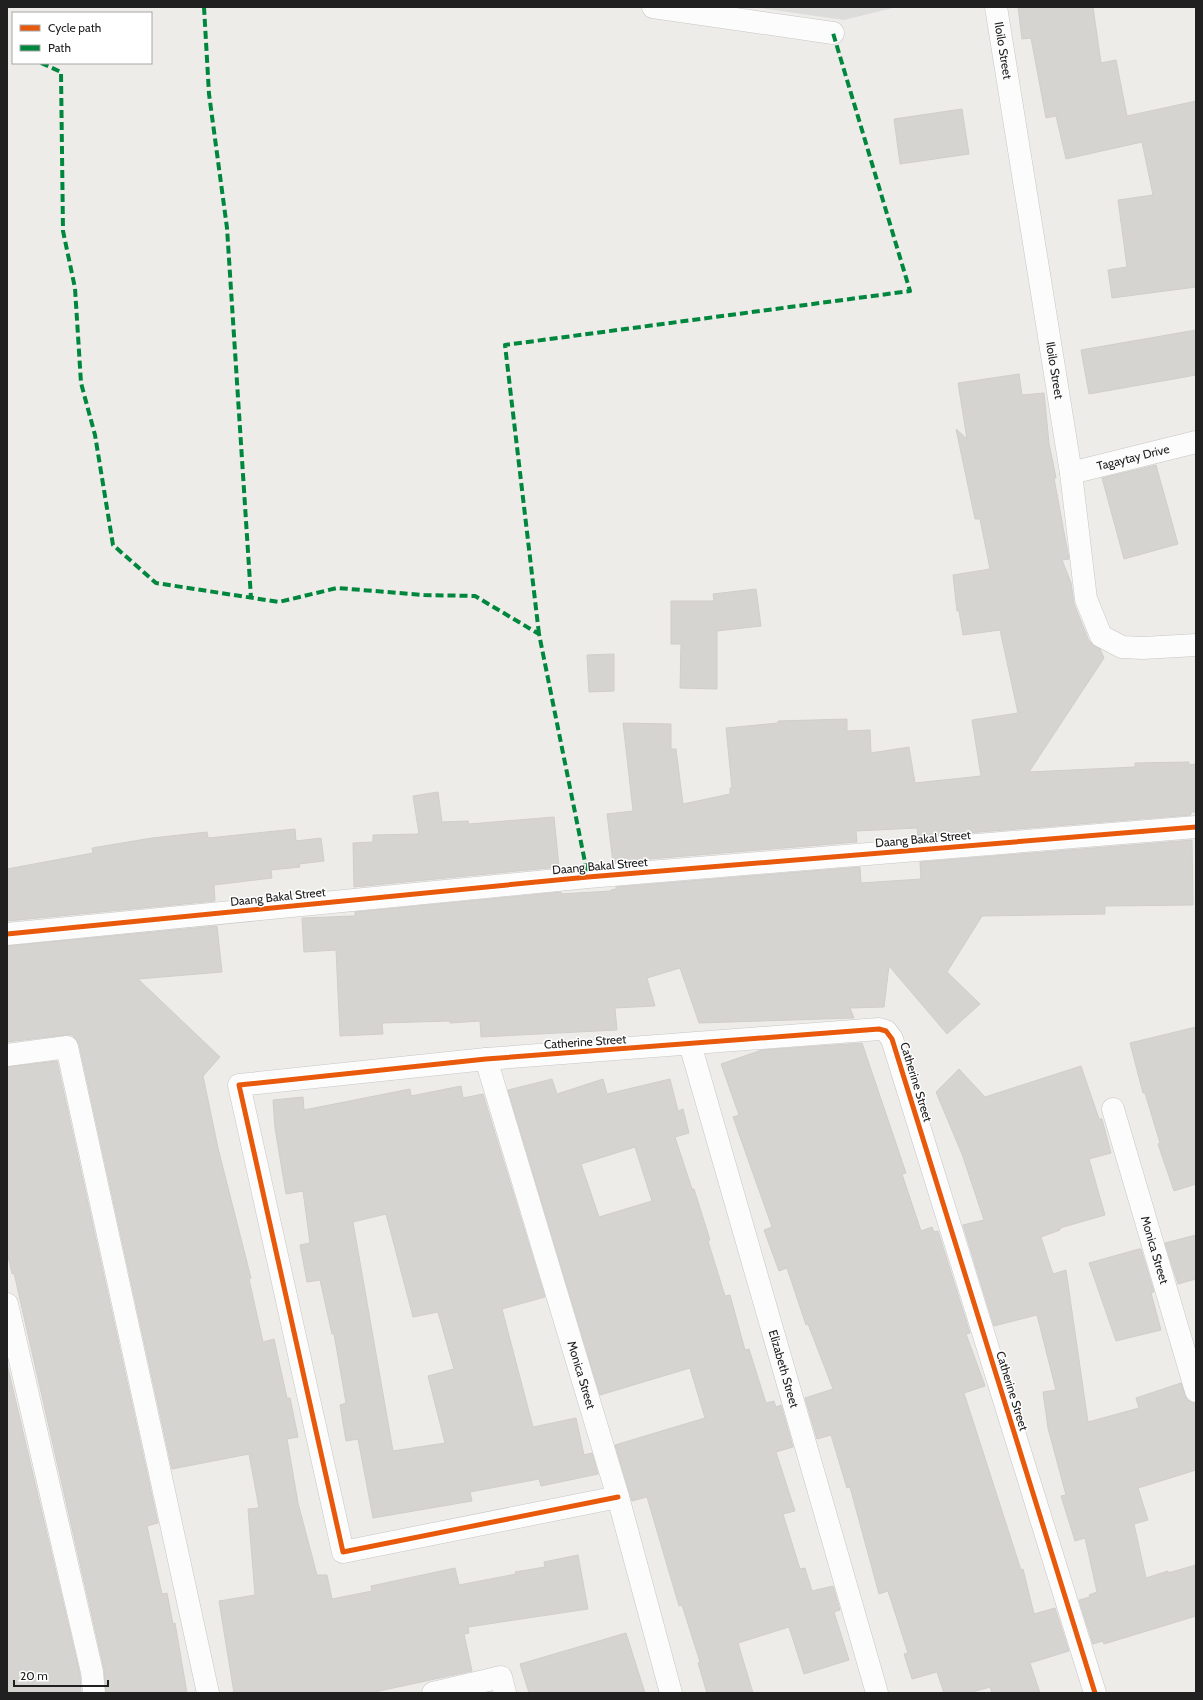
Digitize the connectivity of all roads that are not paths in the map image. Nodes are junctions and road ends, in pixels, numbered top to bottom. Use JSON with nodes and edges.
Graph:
{"nodes":[{"id":1,"x":653,"y":7,"type":"edge"},
{"id":2,"x":996,"y":7,"type":"edge"},
{"id":3,"x":833,"y":32,"type":"dead end"},
{"id":4,"x":1196,"y":442,"type":"edge"},
{"id":5,"x":1071,"y":473,"type":"junction"},
{"id":6,"x":1196,"y":645,"type":"edge"},
{"id":7,"x":1196,"y":827,"type":"edge"},
{"id":8,"x":7,"y":934,"type":"edge"},
{"id":9,"x":690,"y":1044,"type":"junction"},
{"id":10,"x":7,"y":1055,"type":"edge"},
{"id":11,"x":486,"y":1059,"type":"junction"},
{"id":12,"x":1113,"y":1108,"type":"dead end"},
{"id":13,"x":7,"y":1304,"type":"edge"},
{"id":14,"x":1196,"y":1391,"type":"edge"},
{"id":15,"x":618,"y":1497,"type":"junction"},
{"id":16,"x":94,"y":1693,"type":"edge"},
{"id":17,"x":208,"y":1693,"type":"edge"},
{"id":18,"x":433,"y":1693,"type":"edge"},
{"id":19,"x":506,"y":1693,"type":"edge"},
{"id":20,"x":671,"y":1693,"type":"edge"},
{"id":21,"x":876,"y":1693,"type":"edge"},
{"id":22,"x":1095,"y":1693,"type":"edge"}],
"edges":[{"from":1,"to":3,"type":"street"},
{"from":2,"to":5,"type":"street","name":"Iloilo Street"},
{"from":4,"to":5,"type":"street","name":"Tagaytay Drive"},
{"from":5,"to":6,"type":"street","name":"Iloilo Street"},
{"from":7,"to":8,"type":"street","name":"Daang Bakal Street"},
{"from":9,"to":11,"type":"street","name":"Catherine Street"},
{"from":9,"to":21,"type":"street","name":"Elizabeth Street"},
{"from":9,"to":22,"type":"street","name":"Catherine Street"},
{"from":10,"to":17,"type":"street"},
{"from":11,"to":15,"type":"street","name":"Monica Street"},
{"from":11,"to":15,"type":"street","name":"Catherine Street"},
{"from":12,"to":14,"type":"street","name":"Monica Street"},
{"from":13,"to":16,"type":"street"},
{"from":15,"to":20,"type":"street","name":"Monica Street"},
{"from":18,"to":19,"type":"street"}]}
